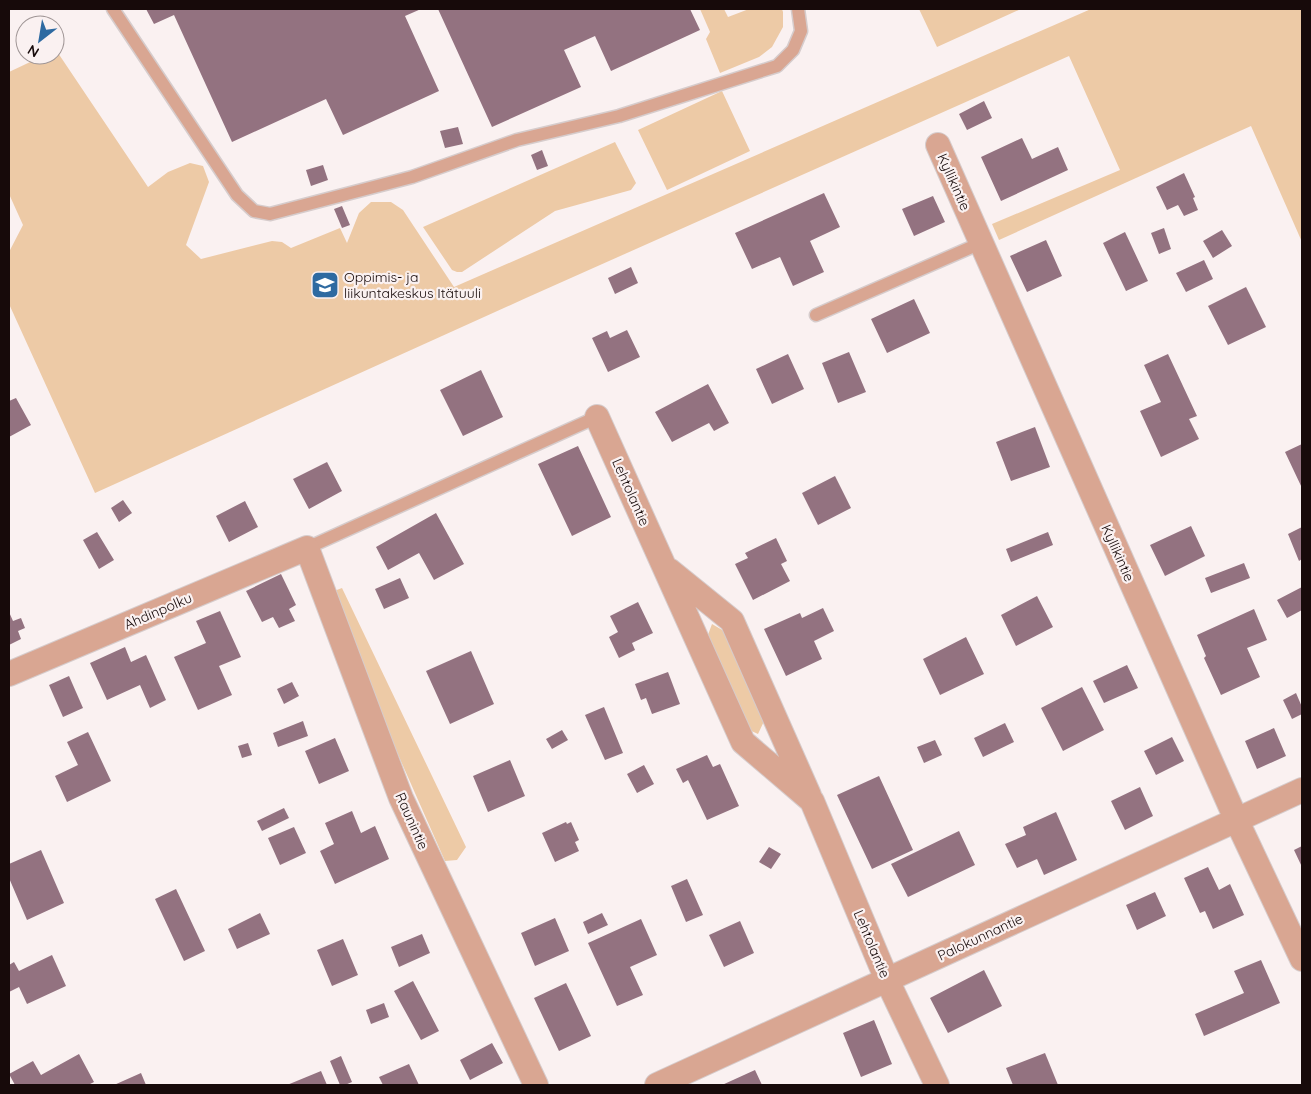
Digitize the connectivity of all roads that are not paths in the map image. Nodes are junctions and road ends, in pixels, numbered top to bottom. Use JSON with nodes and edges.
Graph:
{"nodes":[{"id":1,"x":113,"y":9,"type":"edge"},
{"id":2,"x":798,"y":9,"type":"edge"},
{"id":3,"x":938,"y":145,"type":"dead end"},
{"id":4,"x":981,"y":243,"type":"junction"},
{"id":5,"x":816,"y":315,"type":"dead end"},
{"id":6,"x":597,"y":416,"type":"joint"},
{"id":7,"x":307,"y":548,"type":"junction"},
{"id":8,"x":664,"y":567,"type":"junction"},
{"id":9,"x":9,"y":674,"type":"edge"},
{"id":10,"x":1302,"y":790,"type":"edge"},
{"id":11,"x":812,"y":801,"type":"junction"},
{"id":12,"x":1236,"y":819,"type":"junction"},
{"id":13,"x":1302,"y":959,"type":"edge"},
{"id":14,"x":888,"y":980,"type":"junction"},
{"id":15,"x":536,"y":1085,"type":"edge"},
{"id":16,"x":657,"y":1085,"type":"edge"},
{"id":17,"x":936,"y":1085,"type":"edge"}],
"edges":[{"from":1,"to":2,"type":"lane"},
{"from":3,"to":4,"type":"street","name":"Kyllikintie"},
{"from":4,"to":5,"type":"lane"},
{"from":4,"to":12,"type":"street","name":"Kyllikintie"},
{"from":6,"to":7,"type":"lane"},
{"from":6,"to":8,"type":"street","name":"Lehtolantie"},
{"from":7,"to":9,"type":"street","name":"Ahdinpolku"},
{"from":7,"to":15,"type":"street","name":"Raunintie"},
{"from":8,"to":11,"type":"street","name":"Lehtolantie"},
{"from":8,"to":11,"type":"street","name":"Lehtolantie"},
{"from":10,"to":12,"type":"street","name":"Palokunnantie"},
{"from":11,"to":14,"type":"street","name":"Lehtolantie"},
{"from":12,"to":13,"type":"street","name":"Kyllikintie"},
{"from":12,"to":14,"type":"street","name":"Palokunnantie"},
{"from":14,"to":16,"type":"street","name":"Palokunnantie"},
{"from":14,"to":17,"type":"street","name":"Lehtolantie"}]}
